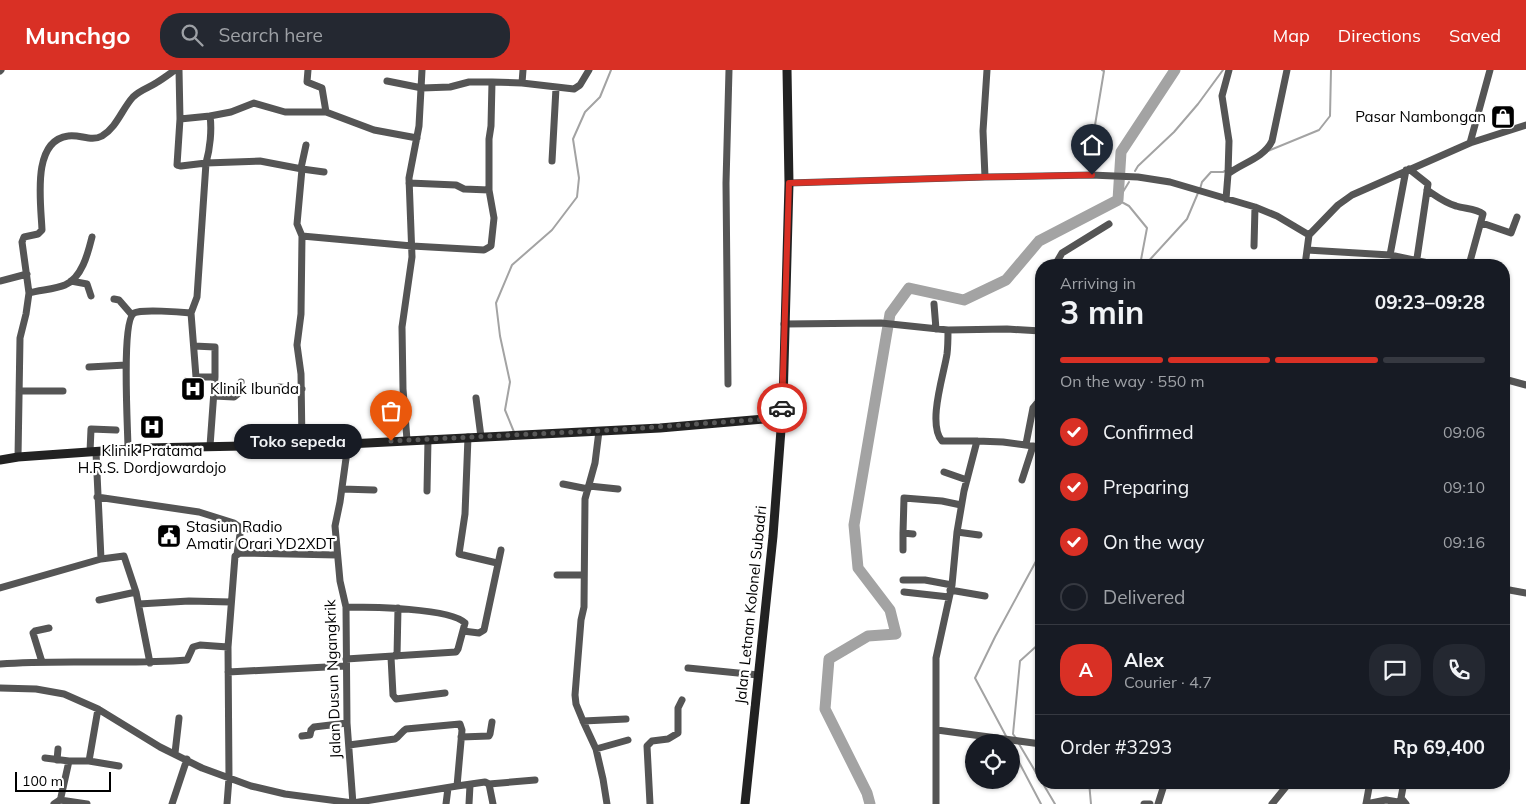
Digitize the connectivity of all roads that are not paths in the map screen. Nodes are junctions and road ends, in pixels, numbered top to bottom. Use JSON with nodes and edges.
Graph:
{"nodes":[{"id":1,"x":174,"y":70,"type":"edge"},
{"id":2,"x":179,"y":70,"type":"edge"},
{"id":3,"x":308,"y":70,"type":"edge"},
{"id":4,"x":422,"y":70,"type":"edge"},
{"id":5,"x":523,"y":70,"type":"edge"},
{"id":6,"x":588,"y":70,"type":"edge"},
{"id":7,"x":729,"y":70,"type":"edge"},
{"id":8,"x":787,"y":70,"type":"edge"},
{"id":9,"x":987,"y":70,"type":"edge"},
{"id":10,"x":1229,"y":70,"type":"edge"},
{"id":11,"x":1288,"y":70,"type":"edge"},
{"id":12,"x":1490,"y":70,"type":"edge"},
{"id":13,"x":387,"y":81,"type":"dead end"},
{"id":14,"x":492,"y":82,"type":"junction"},
{"id":15,"x":522,"y":83,"type":"junction"},
{"id":16,"x":422,"y":88,"type":"junction"},
{"id":17,"x":556,"y":88,"type":"junction"},
{"id":18,"x":326,"y":112,"type":"junction"},
{"id":19,"x":210,"y":116,"type":"junction"},
{"id":20,"x":180,"y":119,"type":"junction"},
{"id":21,"x":1526,"y":125,"type":"edge"},
{"id":22,"x":417,"y":138,"type":"junction"},
{"id":23,"x":1470,"y":143,"type":"junction"},
{"id":24,"x":306,"y":145,"type":"dead end"},
{"id":25,"x":552,"y":161,"type":"dead end"},
{"id":26,"x":206,"y":164,"type":"junction"},
{"id":27,"x":302,"y":169,"type":"junction"},
{"id":28,"x":1408,"y":169,"type":"junction"},
{"id":29,"x":324,"y":172,"type":"dead end"},
{"id":30,"x":1228,"y":174,"type":"junction"},
{"id":31,"x":985,"y":177,"type":"junction"},
{"id":32,"x":409,"y":183,"type":"junction"},
{"id":33,"x":789,"y":183,"type":"junction"},
{"id":34,"x":489,"y":190,"type":"junction"},
{"id":35,"x":1427,"y":190,"type":"junction"},
{"id":36,"x":1226,"y":199,"type":"junction"},
{"id":37,"x":1255,"y":207,"type":"junction"},
{"id":38,"x":1517,"y":217,"type":"dead end"},
{"id":39,"x":1482,"y":223,"type":"junction"},
{"id":40,"x":1109,"y":224,"type":"dead end"},
{"id":41,"x":1309,"y":235,"type":"junction"},
{"id":42,"x":302,"y":236,"type":"junction"},
{"id":43,"x":92,"y":238,"type":"dead end"},
{"id":44,"x":412,"y":246,"type":"junction"},
{"id":45,"x":1254,"y":246,"type":"dead end"},
{"id":46,"x":1307,"y":250,"type":"junction"},
{"id":47,"x":1390,"y":256,"type":"junction"},
{"id":48,"x":1058,"y":259,"type":"edge"},
{"id":49,"x":1306,"y":259,"type":"edge"},
{"id":50,"x":1404,"y":259,"type":"edge"},
{"id":51,"x":1417,"y":259,"type":"edge"},
{"id":52,"x":1471,"y":259,"type":"edge"},
{"id":53,"x":27,"y":274,"type":"junction"},
{"id":54,"x":0,"y":281,"type":"edge"},
{"id":55,"x":71,"y":281,"type":"junction"},
{"id":56,"x":30,"y":293,"type":"junction"},
{"id":57,"x":91,"y":296,"type":"dead end"},
{"id":58,"x":114,"y":299,"type":"dead end"},
{"id":59,"x":934,"y":304,"type":"dead end"},
{"id":60,"x":192,"y":313,"type":"junction"},
{"id":61,"x":132,"y":315,"type":"junction"},
{"id":62,"x":784,"y":324,"type":"junction"},
{"id":63,"x":936,"y":329,"type":"junction"},
{"id":64,"x":948,"y":330,"type":"junction"},
{"id":65,"x":1035,"y":331,"type":"edge"},
{"id":66,"x":194,"y":346,"type":"junction"},
{"id":67,"x":126,"y":365,"type":"junction"},
{"id":68,"x":89,"y":367,"type":"dead end"},
{"id":69,"x":215,"y":377,"type":"junction"},
{"id":70,"x":1510,"y":381,"type":"edge"},
{"id":71,"x":241,"y":382,"type":"dead end"},
{"id":72,"x":728,"y":384,"type":"dead end"},
{"id":73,"x":1526,"y":385,"type":"edge"},
{"id":74,"x":279,"y":387,"type":"dead end"},
{"id":75,"x":302,"y":389,"type":"junction"},
{"id":76,"x":19,"y":391,"type":"junction"},
{"id":77,"x":63,"y":392,"type":"dead end"},
{"id":78,"x":214,"y":396,"type":"junction"},
{"id":79,"x":476,"y":398,"type":"dead end"},
{"id":80,"x":1035,"y":406,"type":"edge"},
{"id":81,"x":782,"y":408,"type":"junction"},
{"id":82,"x":765,"y":419,"type":"junction"},
{"id":83,"x":781,"y":423,"type":"junction"},
{"id":84,"x":116,"y":430,"type":"dead end"},
{"id":85,"x":599,"y":431,"type":"junction"},
{"id":86,"x":481,"y":436,"type":"junction"},
{"id":87,"x":468,"y":437,"type":"junction"},
{"id":88,"x":428,"y":439,"type":"junction"},
{"id":89,"x":407,"y":440,"type":"junction"},
{"id":90,"x":977,"y":442,"type":"junction"},
{"id":91,"x":348,"y":444,"type":"junction"},
{"id":92,"x":302,"y":445,"type":"junction"},
{"id":93,"x":1029,"y":445,"type":"junction"},
{"id":94,"x":210,"y":446,"type":"junction"},
{"id":95,"x":1035,"y":446,"type":"edge"},
{"id":96,"x":128,"y":449,"type":"junction"},
{"id":97,"x":93,"y":452,"type":"junction"},
{"id":98,"x":18,"y":457,"type":"junction"},
{"id":99,"x":0,"y":460,"type":"edge"},
{"id":100,"x":944,"y":472,"type":"dead end"},
{"id":101,"x":967,"y":480,"type":"junction"},
{"id":102,"x":1022,"y":480,"type":"dead end"},
{"id":103,"x":563,"y":484,"type":"dead end"},
{"id":104,"x":588,"y":488,"type":"junction"},
{"id":105,"x":342,"y":489,"type":"junction"},
{"id":106,"x":618,"y":489,"type":"dead end"},
{"id":107,"x":374,"y":490,"type":"dead end"},
{"id":108,"x":427,"y":491,"type":"dead end"},
{"id":109,"x":97,"y":497,"type":"junction"},
{"id":110,"x":961,"y":505,"type":"junction"},
{"id":111,"x":241,"y":528,"type":"junction"},
{"id":112,"x":257,"y":530,"type":"dead end"},
{"id":113,"x":957,"y":532,"type":"junction"},
{"id":114,"x":903,"y":534,"type":"junction"},
{"id":115,"x":913,"y":534,"type":"dead end"},
{"id":116,"x":979,"y":535,"type":"dead end"},
{"id":117,"x":500,"y":550,"type":"dead end"},
{"id":118,"x":903,"y":550,"type":"dead end"},
{"id":119,"x":237,"y":554,"type":"junction"},
{"id":120,"x":337,"y":555,"type":"junction"},
{"id":121,"x":101,"y":559,"type":"junction"},
{"id":122,"x":497,"y":563,"type":"junction"},
{"id":123,"x":557,"y":575,"type":"dead end"},
{"id":124,"x":584,"y":576,"type":"junction"},
{"id":125,"x":903,"y":580,"type":"dead end"},
{"id":126,"x":0,"y":588,"type":"edge"},
{"id":127,"x":1510,"y":590,"type":"edge"},
{"id":128,"x":950,"y":591,"type":"junction"},
{"id":129,"x":136,"y":592,"type":"junction"},
{"id":130,"x":904,"y":592,"type":"dead end"},
{"id":131,"x":1526,"y":593,"type":"edge"},
{"id":132,"x":985,"y":596,"type":"dead end"},
{"id":133,"x":100,"y":600,"type":"dead end"},
{"id":134,"x":231,"y":602,"type":"junction"},
{"id":135,"x":139,"y":604,"type":"junction"},
{"id":136,"x":346,"y":606,"type":"junction"},
{"id":137,"x":398,"y":608,"type":"junction"},
{"id":138,"x":49,"y":628,"type":"dead end"},
{"id":139,"x":464,"y":631,"type":"junction"},
{"id":140,"x":228,"y":647,"type":"junction"},
{"id":141,"x":394,"y":656,"type":"junction"},
{"id":142,"x":42,"y":662,"type":"junction"},
{"id":143,"x":346,"y":662,"type":"junction"},
{"id":144,"x":150,"y":663,"type":"junction"},
{"id":145,"x":0,"y":664,"type":"edge"},
{"id":146,"x":688,"y":668,"type":"dead end"},
{"id":147,"x":228,"y":672,"type":"junction"},
{"id":148,"x":758,"y":675,"type":"junction"},
{"id":149,"x":0,"y":688,"type":"edge"},
{"id":150,"x":445,"y":693,"type":"dead end"},
{"id":151,"x":682,"y":700,"type":"dead end"},
{"id":152,"x":98,"y":709,"type":"junction"},
{"id":153,"x":179,"y":718,"type":"dead end"},
{"id":154,"x":626,"y":719,"type":"dead end"},
{"id":155,"x":582,"y":721,"type":"junction"},
{"id":156,"x":492,"y":722,"type":"dead end"},
{"id":157,"x":347,"y":724,"type":"junction"},
{"id":158,"x":937,"y":730,"type":"junction"},
{"id":159,"x":302,"y":736,"type":"dead end"},
{"id":160,"x":461,"y":737,"type":"junction"},
{"id":161,"x":628,"y":740,"type":"dead end"},
{"id":162,"x":1035,"y":743,"type":"edge"},
{"id":163,"x":349,"y":745,"type":"junction"},
{"id":164,"x":58,"y":749,"type":"dead end"},
{"id":165,"x":596,"y":749,"type":"junction"},
{"id":166,"x":175,"y":754,"type":"junction"},
{"id":167,"x":44,"y":758,"type":"dead end"},
{"id":168,"x":187,"y":759,"type":"junction"},
{"id":169,"x":57,"y":760,"type":"junction"},
{"id":170,"x":69,"y":761,"type":"junction"},
{"id":171,"x":89,"y":761,"type":"junction"},
{"id":172,"x":119,"y":766,"type":"dead end"},
{"id":173,"x":230,"y":778,"type":"junction"},
{"id":174,"x":535,"y":780,"type":"dead end"},
{"id":175,"x":470,"y":785,"type":"junction"},
{"id":176,"x":489,"y":785,"type":"junction"},
{"id":177,"x":457,"y":786,"type":"junction"},
{"id":178,"x":525,"y":786,"type":"dead end"},
{"id":179,"x":448,"y":788,"type":"junction"},
{"id":180,"x":1163,"y":789,"type":"edge"},
{"id":181,"x":1283,"y":789,"type":"edge"},
{"id":182,"x":1369,"y":789,"type":"edge"},
{"id":183,"x":1402,"y":789,"type":"edge"},
{"id":184,"x":353,"y":801,"type":"edge"},
{"id":185,"x":57,"y":802,"type":"edge"},
{"id":186,"x":77,"y":803,"type":"edge"},
{"id":187,"x":1405,"y":803,"type":"edge"},
{"id":188,"x":87,"y":804,"type":"edge"},
{"id":189,"x":172,"y":804,"type":"edge"},
{"id":190,"x":227,"y":804,"type":"edge"},
{"id":191,"x":446,"y":804,"type":"edge"},
{"id":192,"x":469,"y":804,"type":"edge"},
{"id":193,"x":493,"y":804,"type":"edge"},
{"id":194,"x":607,"y":804,"type":"edge"},
{"id":195,"x":650,"y":804,"type":"edge"},
{"id":196,"x":745,"y":804,"type":"edge"},
{"id":197,"x":936,"y":804,"type":"edge"},
{"id":198,"x":1144,"y":804,"type":"edge"},
{"id":199,"x":1150,"y":804,"type":"edge"},
{"id":200,"x":1158,"y":804,"type":"edge"},
{"id":201,"x":1272,"y":804,"type":"edge"},
{"id":202,"x":1366,"y":804,"type":"edge"}],
"edges":[{"from":1,"to":53,"type":"street"},
{"from":2,"to":20,"type":"street"},
{"from":3,"to":18,"type":"street"},
{"from":4,"to":16,"type":"street"},
{"from":5,"to":15,"type":"street"},
{"from":6,"to":17,"type":"street"},
{"from":7,"to":72,"type":"street"},
{"from":8,"to":33,"type":"main road","name":"Jalan Letnan Kolonel Subadri"},
{"from":9,"to":31,"type":"street"},
{"from":10,"to":30,"type":"street"},
{"from":11,"to":30,"type":"street"},
{"from":12,"to":23,"type":"street"},
{"from":13,"to":16,"type":"street"},
{"from":14,"to":15,"type":"street"},
{"from":14,"to":16,"type":"street"},
{"from":14,"to":34,"type":"street"},
{"from":15,"to":17,"type":"street"},
{"from":16,"to":22,"type":"street"},
{"from":17,"to":25,"type":"street"},
{"from":18,"to":19,"type":"street"},
{"from":18,"to":22,"type":"street"},
{"from":19,"to":20,"type":"street"},
{"from":19,"to":26,"type":"street"},
{"from":20,"to":26,"type":"street"},
{"from":21,"to":23,"type":"street"},
{"from":22,"to":32,"type":"street"},
{"from":23,"to":28,"type":"street"},
{"from":24,"to":27,"type":"street"},
{"from":26,"to":27,"type":"street"},
{"from":26,"to":60,"type":"street"},
{"from":27,"to":29,"type":"street"},
{"from":27,"to":42,"type":"street"},
{"from":28,"to":35,"type":"street"},
{"from":28,"to":41,"type":"street"},
{"from":28,"to":47,"type":"street"},
{"from":30,"to":36,"type":"street"},
{"from":31,"to":33,"type":"street"},
{"from":31,"to":36,"type":"street"},
{"from":32,"to":34,"type":"street"},
{"from":32,"to":44,"type":"street"},
{"from":33,"to":62,"type":"main road","name":"Jalan Letnan Kolonel Subadri"},
{"from":34,"to":44,"type":"street"},
{"from":35,"to":39,"type":"street"},
{"from":35,"to":51,"type":"street"},
{"from":36,"to":37,"type":"street"},
{"from":37,"to":41,"type":"street"},
{"from":37,"to":45,"type":"street"},
{"from":38,"to":39,"type":"street"},
{"from":39,"to":52,"type":"street"},
{"from":40,"to":48,"type":"street"},
{"from":41,"to":46,"type":"street"},
{"from":42,"to":44,"type":"street"},
{"from":42,"to":75,"type":"street"},
{"from":43,"to":55,"type":"street"},
{"from":44,"to":89,"type":"street"},
{"from":46,"to":47,"type":"street"},
{"from":46,"to":49,"type":"street"},
{"from":47,"to":50,"type":"street"},
{"from":53,"to":54,"type":"street"},
{"from":53,"to":56,"type":"street"},
{"from":55,"to":56,"type":"street"},
{"from":55,"to":57,"type":"street"},
{"from":56,"to":76,"type":"street"},
{"from":58,"to":61,"type":"street"},
{"from":59,"to":63,"type":"street"},
{"from":60,"to":61,"type":"street"},
{"from":60,"to":66,"type":"street"},
{"from":61,"to":67,"type":"street"},
{"from":62,"to":63,"type":"street"},
{"from":62,"to":81,"type":"main road","name":"Jalan Letnan Kolonel Subadri"},
{"from":63,"to":64,"type":"street"},
{"from":64,"to":65,"type":"street"},
{"from":64,"to":90,"type":"street"},
{"from":66,"to":69,"type":"street"},
{"from":66,"to":69,"type":"street"},
{"from":67,"to":68,"type":"street"},
{"from":67,"to":96,"type":"street"},
{"from":69,"to":78,"type":"street"},
{"from":70,"to":73,"type":"street"},
{"from":71,"to":78,"type":"street"},
{"from":74,"to":75,"type":"street"},
{"from":75,"to":92,"type":"street"},
{"from":76,"to":77,"type":"street"},
{"from":76,"to":98,"type":"street"},
{"from":78,"to":94,"type":"street"},
{"from":79,"to":86,"type":"street"},
{"from":80,"to":93,"type":"street"},
{"from":81,"to":82,"type":"main road"},
{"from":81,"to":83,"type":"main road","name":"Jalan Letnan Kolonel Subadri"},
{"from":82,"to":83,"type":"main road"},
{"from":82,"to":85,"type":"main road"},
{"from":83,"to":148,"type":"main road","name":"Jalan Letnan Kolonel Subadri"},
{"from":84,"to":97,"type":"street"},
{"from":85,"to":86,"type":"main road"},
{"from":85,"to":104,"type":"street"},
{"from":86,"to":87,"type":"main road"},
{"from":87,"to":88,"type":"main road"},
{"from":87,"to":122,"type":"street"},
{"from":88,"to":89,"type":"main road"},
{"from":88,"to":108,"type":"street"},
{"from":89,"to":91,"type":"main road"},
{"from":90,"to":93,"type":"street"},
{"from":90,"to":101,"type":"street"},
{"from":91,"to":92,"type":"main road"},
{"from":91,"to":105,"type":"street","name":"Jalan Dusun Ngangkrik"},
{"from":92,"to":94,"type":"main road"},
{"from":93,"to":95,"type":"street"},
{"from":93,"to":102,"type":"street"},
{"from":94,"to":96,"type":"main road"},
{"from":96,"to":97,"type":"main road"},
{"from":97,"to":98,"type":"main road"},
{"from":97,"to":109,"type":"street"},
{"from":98,"to":99,"type":"main road"},
{"from":100,"to":101,"type":"street"},
{"from":101,"to":110,"type":"street"},
{"from":103,"to":104,"type":"street"},
{"from":104,"to":106,"type":"street"},
{"from":104,"to":124,"type":"street"},
{"from":105,"to":107,"type":"street"},
{"from":105,"to":120,"type":"street","name":"Jalan Dusun Ngangkrik"},
{"from":109,"to":111,"type":"street"},
{"from":109,"to":121,"type":"street"},
{"from":110,"to":113,"type":"street"},
{"from":110,"to":114,"type":"street"},
{"from":111,"to":112,"type":"street"},
{"from":111,"to":119,"type":"street"},
{"from":113,"to":116,"type":"street"},
{"from":113,"to":128,"type":"street"},
{"from":114,"to":115,"type":"street"},
{"from":114,"to":118,"type":"street"},
{"from":117,"to":122,"type":"street"},
{"from":119,"to":120,"type":"street"},
{"from":119,"to":134,"type":"street"},
{"from":120,"to":136,"type":"street","name":"Jalan Dusun Ngangkrik"},
{"from":121,"to":126,"type":"street"},
{"from":121,"to":129,"type":"street"},
{"from":122,"to":139,"type":"street"},
{"from":123,"to":124,"type":"street"},
{"from":124,"to":155,"type":"street"},
{"from":125,"to":128,"type":"street"},
{"from":127,"to":131,"type":"street"},
{"from":128,"to":130,"type":"street"},
{"from":128,"to":132,"type":"street"},
{"from":128,"to":158,"type":"street"},
{"from":129,"to":133,"type":"street"},
{"from":129,"to":135,"type":"street"},
{"from":134,"to":135,"type":"street"},
{"from":134,"to":140,"type":"street"},
{"from":135,"to":144,"type":"street"},
{"from":136,"to":137,"type":"street"},
{"from":136,"to":143,"type":"street","name":"Jalan Dusun Ngangkrik"},
{"from":137,"to":139,"type":"street"},
{"from":137,"to":141,"type":"street"},
{"from":138,"to":142,"type":"street"},
{"from":139,"to":141,"type":"street"},
{"from":140,"to":144,"type":"street"},
{"from":140,"to":147,"type":"street"},
{"from":141,"to":143,"type":"street"},
{"from":141,"to":150,"type":"street"},
{"from":142,"to":144,"type":"street"},
{"from":142,"to":145,"type":"street"},
{"from":143,"to":147,"type":"street"},
{"from":143,"to":157,"type":"street","name":"Jalan Dusun Ngangkrik"},
{"from":146,"to":148,"type":"street"},
{"from":147,"to":173,"type":"street"},
{"from":148,"to":196,"type":"main road","name":"Jalan Letnan Kolonel Subadri"},
{"from":149,"to":152,"type":"street"},
{"from":151,"to":195,"type":"street"},
{"from":152,"to":166,"type":"street"},
{"from":152,"to":171,"type":"street"},
{"from":153,"to":166,"type":"street"},
{"from":154,"to":155,"type":"street"},
{"from":155,"to":165,"type":"street"},
{"from":156,"to":160,"type":"street"},
{"from":157,"to":159,"type":"street"},
{"from":157,"to":163,"type":"street","name":"Jalan Dusun Ngangkrik"},
{"from":158,"to":162,"type":"street"},
{"from":158,"to":197,"type":"street"},
{"from":160,"to":163,"type":"street"},
{"from":160,"to":177,"type":"street"},
{"from":161,"to":165,"type":"street"},
{"from":163,"to":184,"type":"street","name":"Jalan Dusun Ngangkrik"},
{"from":164,"to":169,"type":"street"},
{"from":165,"to":194,"type":"street"},
{"from":166,"to":168,"type":"street"},
{"from":167,"to":169,"type":"street"},
{"from":168,"to":173,"type":"street"},
{"from":168,"to":189,"type":"street"},
{"from":169,"to":170,"type":"street"},
{"from":170,"to":171,"type":"street"},
{"from":170,"to":185,"type":"street"},
{"from":171,"to":172,"type":"street"},
{"from":173,"to":184,"type":"street"},
{"from":173,"to":190,"type":"street"},
{"from":174,"to":176,"type":"street"},
{"from":175,"to":176,"type":"street"},
{"from":175,"to":177,"type":"street"},
{"from":175,"to":192,"type":"street"},
{"from":176,"to":178,"type":"street"},
{"from":176,"to":193,"type":"street"},
{"from":177,"to":179,"type":"street"},
{"from":179,"to":184,"type":"street"},
{"from":179,"to":191,"type":"street"},
{"from":180,"to":200,"type":"street"},
{"from":181,"to":201,"type":"street"},
{"from":182,"to":202,"type":"street"},
{"from":183,"to":187,"type":"street"},
{"from":185,"to":186,"type":"street"},
{"from":186,"to":188,"type":"street"},
{"from":187,"to":202,"type":"street"},
{"from":198,"to":199,"type":"street"}]}
